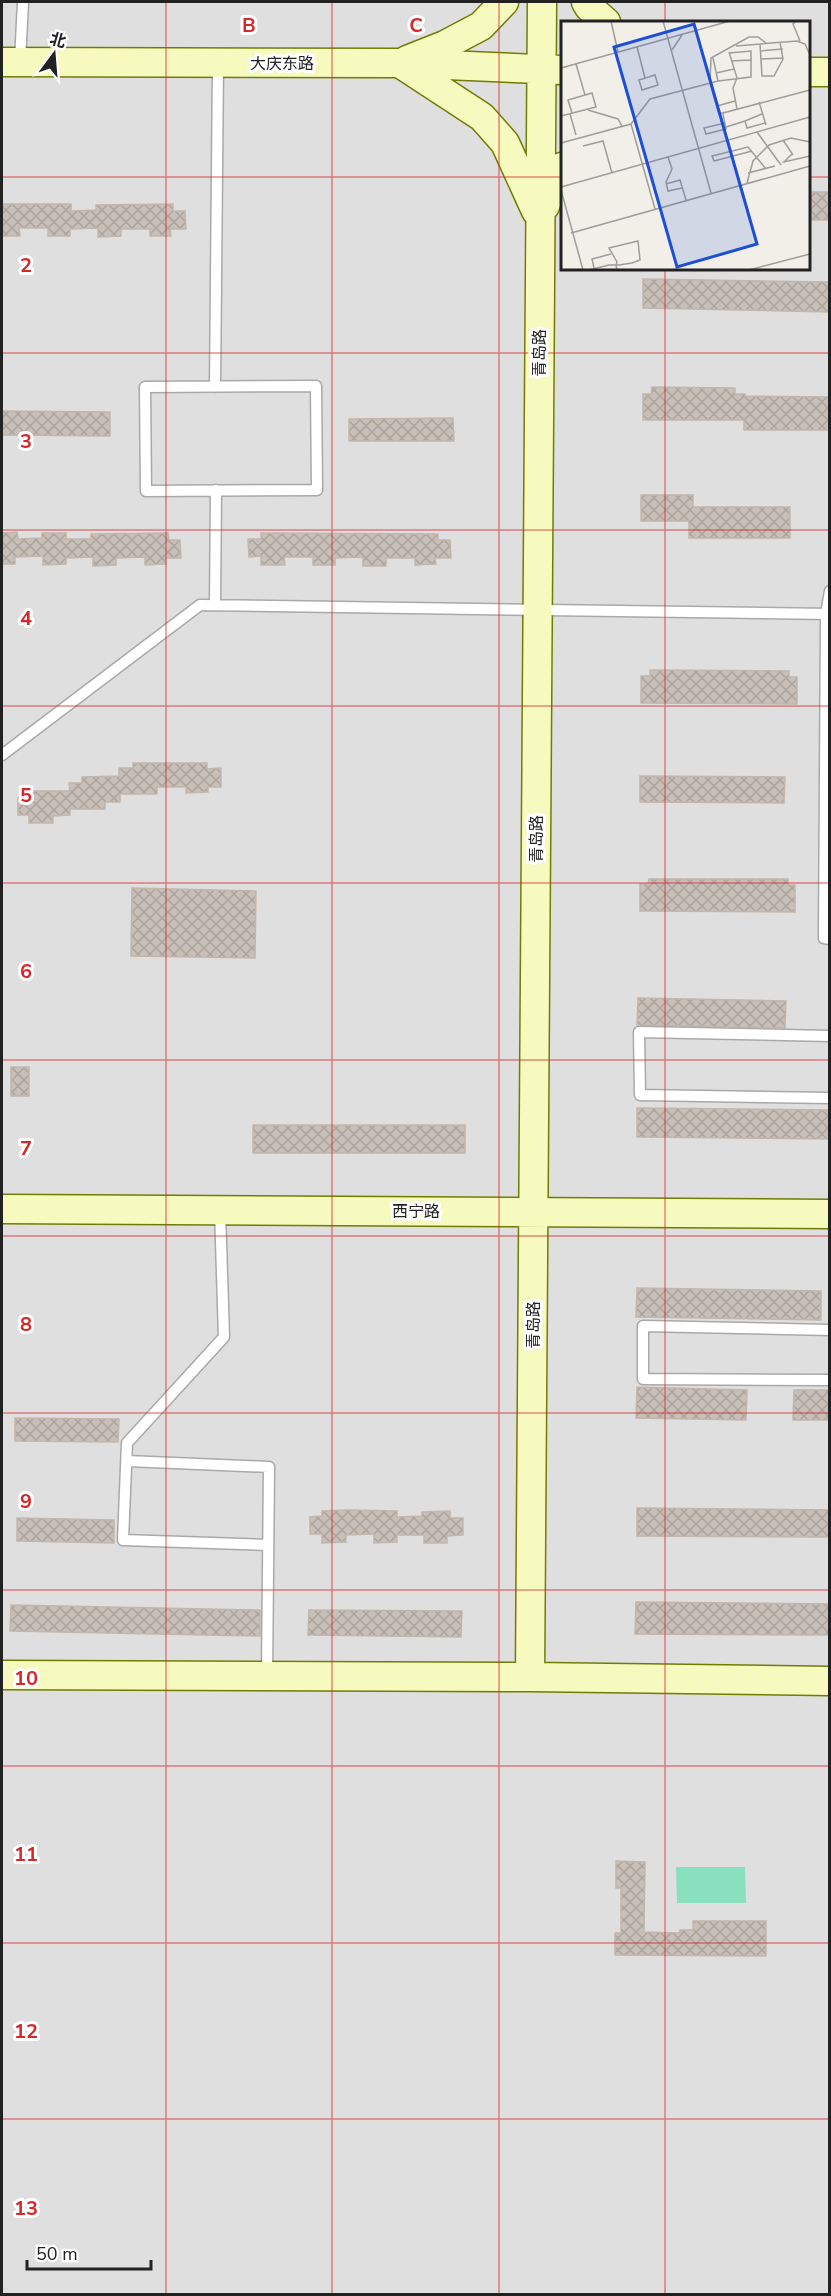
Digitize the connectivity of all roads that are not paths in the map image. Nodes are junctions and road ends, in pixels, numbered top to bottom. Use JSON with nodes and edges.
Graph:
{"nodes":[{"id":1,"x":23,"y":2,"type":"edge"},
{"id":2,"x":504,"y":2,"type":"edge"},
{"id":3,"x":542,"y":2,"type":"edge"},
{"id":4,"x":586,"y":2,"type":"edge"},
{"id":5,"x":605,"y":21,"type":"edge"},
{"id":6,"x":11,"y":62,"type":"edge"},
{"id":7,"x":218,"y":63,"type":"junction"},
{"id":8,"x":399,"y":63,"type":"junction"},
{"id":9,"x":552,"y":70,"type":"edge"},
{"id":10,"x":810,"y":72,"type":"edge"},
{"id":11,"x":830,"y":72,"type":"edge"},
{"id":12,"x":561,"y":169,"type":"edge"},
{"id":13,"x":540,"y":219,"type":"junction"},
{"id":14,"x":215,"y":387,"type":"junction"},
{"id":15,"x":216,"y":490,"type":"junction"},
{"id":16,"x":830,"y":591,"type":"edge"},
{"id":17,"x":215,"y":605,"type":"junction"},
{"id":18,"x":537,"y":611,"type":"junction"},
{"id":19,"x":828,"y":614,"type":"edge"},
{"id":20,"x":2,"y":756,"type":"edge"},
{"id":21,"x":827,"y":857,"type":"edge"},
{"id":22,"x":830,"y":939,"type":"edge"},
{"id":23,"x":830,"y":1036,"type":"edge"},
{"id":24,"x":830,"y":1098,"type":"edge"},
{"id":25,"x":2,"y":1209,"type":"edge"},
{"id":26,"x":220,"y":1210,"type":"junction"},
{"id":27,"x":533,"y":1212,"type":"junction"},
{"id":28,"x":830,"y":1214,"type":"edge"},
{"id":29,"x":830,"y":1330,"type":"edge"},
{"id":30,"x":830,"y":1380,"type":"edge"},
{"id":31,"x":127,"y":1461,"type":"junction"},
{"id":32,"x":267,"y":1545,"type":"junction"},
{"id":33,"x":2,"y":1675,"type":"edge"},
{"id":34,"x":267,"y":1676,"type":"junction"},
{"id":35,"x":530,"y":1677,"type":"junction"},
{"id":36,"x":830,"y":1682,"type":"edge"}],
"edges":[{"from":1,"to":6,"type":"lane"},
{"from":2,"to":8,"type":"street"},
{"from":3,"to":9,"type":"street","name":"青岛路"},
{"from":4,"to":5,"type":"street"},
{"from":6,"to":7,"type":"street","name":"大庆东路"},
{"from":7,"to":8,"type":"street","name":"大庆东路"},
{"from":7,"to":14,"type":"lane"},
{"from":8,"to":9,"type":"street","name":"大庆东路"},
{"from":8,"to":13,"type":"street"},
{"from":9,"to":13,"type":"street","name":"青岛路"},
{"from":10,"to":11,"type":"street"},
{"from":12,"to":13,"type":"street"},
{"from":13,"to":18,"type":"street","name":"青岛路"},
{"from":14,"to":15,"type":"lane"},
{"from":14,"to":15,"type":"lane"},
{"from":15,"to":17,"type":"lane"},
{"from":16,"to":19,"type":"lane"},
{"from":17,"to":18,"type":"lane"},
{"from":17,"to":20,"type":"lane"},
{"from":18,"to":19,"type":"lane"},
{"from":18,"to":27,"type":"street","name":"青岛路"},
{"from":19,"to":21,"type":"lane"},
{"from":21,"to":22,"type":"lane"},
{"from":23,"to":24,"type":"lane"},
{"from":25,"to":26,"type":"street","name":"西宁路"},
{"from":26,"to":27,"type":"street","name":"西宁路"},
{"from":26,"to":31,"type":"lane"},
{"from":27,"to":28,"type":"street","name":"西宁路"},
{"from":27,"to":35,"type":"street","name":"青岛路"},
{"from":29,"to":30,"type":"lane"},
{"from":31,"to":32,"type":"lane"},
{"from":31,"to":32,"type":"lane"},
{"from":32,"to":34,"type":"lane"},
{"from":33,"to":34,"type":"street"},
{"from":34,"to":35,"type":"street"},
{"from":35,"to":36,"type":"street"}]}
